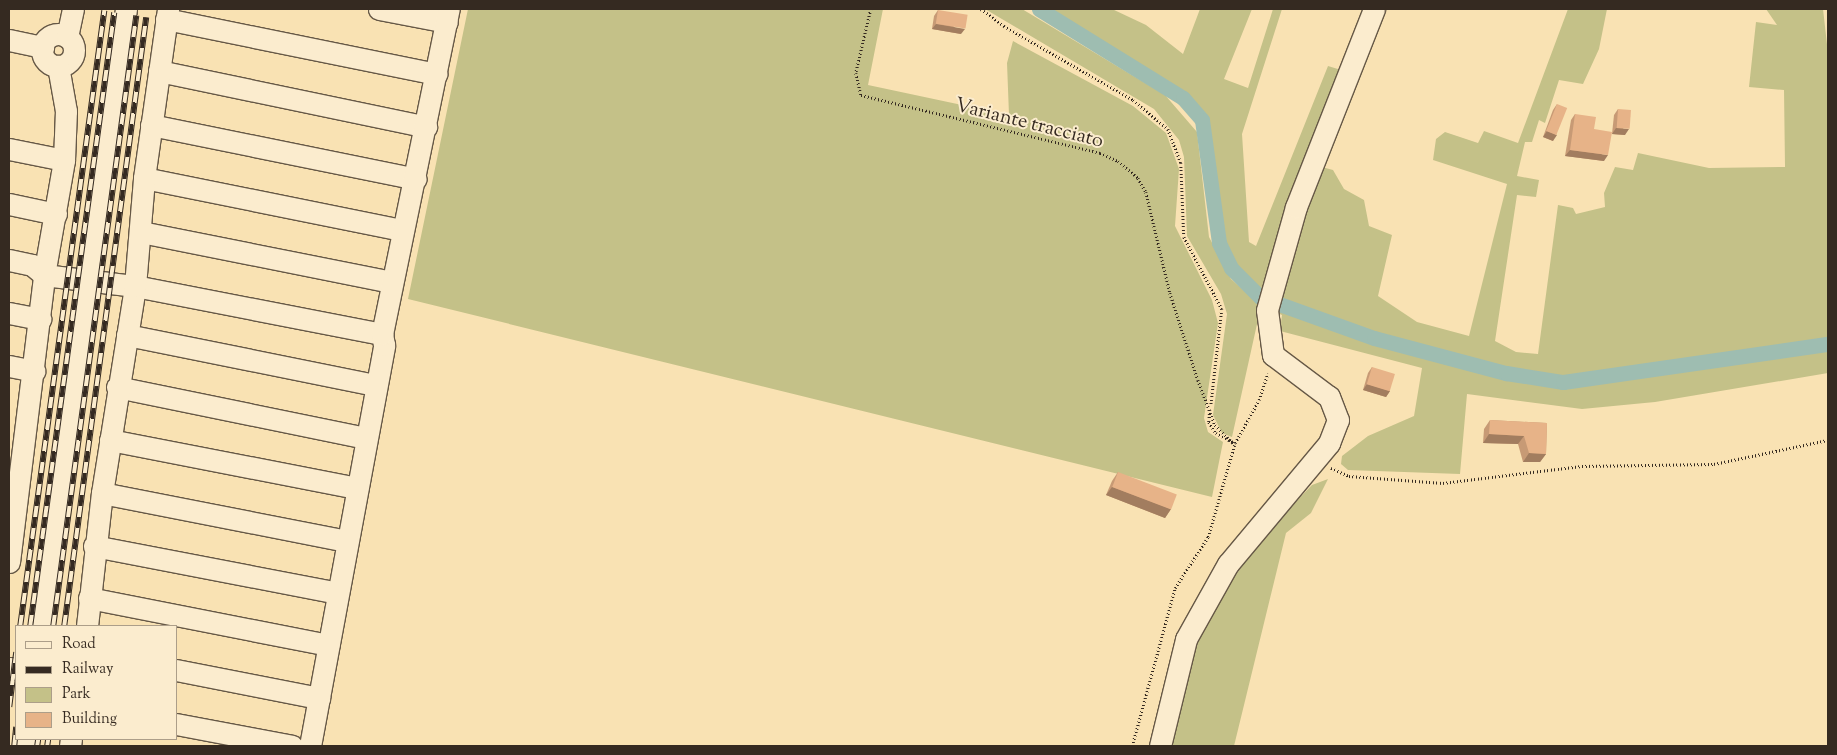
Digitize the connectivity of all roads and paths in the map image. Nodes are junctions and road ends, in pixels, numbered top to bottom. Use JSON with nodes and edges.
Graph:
{"nodes":[{"id":1,"x":73,"y":9,"type":"edge"},
{"id":2,"x":126,"y":9,"type":"edge"},
{"id":3,"x":379,"y":9,"type":"edge"},
{"id":4,"x":871,"y":9,"type":"edge"},
{"id":5,"x":981,"y":9,"type":"edge"},
{"id":6,"x":1374,"y":9,"type":"edge"},
{"id":7,"x":167,"y":14,"type":"edge"},
{"id":8,"x":448,"y":16,"type":"edge"},
{"id":9,"x":67,"y":37,"type":"junction"},
{"id":10,"x":9,"y":40,"type":"edge"},
{"id":11,"x":43,"y":47,"type":"junction"},
{"id":12,"x":58,"y":66,"type":"junction"},
{"id":13,"x":159,"y":71,"type":"junction"},
{"id":14,"x":436,"y":74,"type":"junction"},
{"id":15,"x":151,"y":125,"type":"junction"},
{"id":16,"x":426,"y":127,"type":"junction"},
{"id":17,"x":9,"y":149,"type":"edge"},
{"id":18,"x":64,"y":160,"type":"junction"},
{"id":19,"x":144,"y":178,"type":"junction"},
{"id":20,"x":416,"y":179,"type":"junction"},
{"id":21,"x":9,"y":204,"type":"edge"},
{"id":22,"x":56,"y":214,"type":"junction"},
{"id":23,"x":403,"y":230,"type":"junction"},
{"id":24,"x":141,"y":232,"type":"junction"},
{"id":25,"x":9,"y":260,"type":"edge"},
{"id":26,"x":44,"y":275,"type":"junction"},
{"id":27,"x":392,"y":282,"type":"junction"},
{"id":28,"x":89,"y":283,"type":"junction"},
{"id":29,"x":136,"y":286,"type":"junction"},
{"id":30,"x":9,"y":312,"type":"edge"},
{"id":31,"x":40,"y":319,"type":"junction"},
{"id":32,"x":382,"y":334,"type":"junction"},
{"id":33,"x":127,"y":335,"type":"junction"},
{"id":34,"x":1273,"y":355,"type":"junction"},
{"id":35,"x":9,"y":366,"type":"edge"},
{"id":36,"x":35,"y":371,"type":"junction"},
{"id":37,"x":376,"y":385,"type":"junction"},
{"id":38,"x":117,"y":387,"type":"junction"},
{"id":39,"x":1211,"y":406,"type":"junction"},
{"id":40,"x":18,"y":421,"type":"edge"},
{"id":41,"x":366,"y":438,"type":"junction"},
{"id":42,"x":110,"y":440,"type":"junction"},
{"id":43,"x":1828,"y":440,"type":"edge"},
{"id":44,"x":1235,"y":444,"type":"junction"},
{"id":45,"x":1314,"y":461,"type":"junction"},
{"id":46,"x":15,"y":476,"type":"edge"},
{"id":47,"x":357,"y":488,"type":"junction"},
{"id":48,"x":102,"y":493,"type":"junction"},
{"id":49,"x":11,"y":529,"type":"edge"},
{"id":50,"x":347,"y":541,"type":"junction"},
{"id":51,"x":94,"y":546,"type":"junction"},
{"id":52,"x":9,"y":562,"type":"edge"},
{"id":53,"x":338,"y":593,"type":"junction"},
{"id":54,"x":89,"y":598,"type":"junction"},
{"id":55,"x":42,"y":625,"type":"edge"},
{"id":56,"x":87,"y":625,"type":"edge"},
{"id":57,"x":328,"y":644,"type":"junction"},
{"id":58,"x":178,"y":670,"type":"edge"},
{"id":59,"x":319,"y":698,"type":"junction"},
{"id":60,"x":178,"y":724,"type":"edge"},
{"id":61,"x":292,"y":746,"type":"edge"},
{"id":62,"x":310,"y":746,"type":"edge"},
{"id":63,"x":1132,"y":746,"type":"edge"},
{"id":64,"x":1160,"y":746,"type":"edge"}],
"edges":[{"from":1,"to":9,"type":"street"},
{"from":2,"to":28,"type":"street"},
{"from":3,"to":8,"type":"street"},
{"from":4,"to":39,"type":"path","name":"Variante tracciato"},
{"from":5,"to":39,"type":"path"},
{"from":6,"to":34,"type":"street"},
{"from":7,"to":13,"type":"street"},
{"from":7,"to":14,"type":"street"},
{"from":8,"to":14,"type":"street"},
{"from":9,"to":11,"type":"street"},
{"from":9,"to":12,"type":"street"},
{"from":10,"to":11,"type":"street"},
{"from":11,"to":12,"type":"street"},
{"from":12,"to":18,"type":"street"},
{"from":13,"to":15,"type":"street"},
{"from":13,"to":16,"type":"street"},
{"from":14,"to":16,"type":"street"},
{"from":15,"to":19,"type":"street"},
{"from":15,"to":20,"type":"street"},
{"from":16,"to":20,"type":"street"},
{"from":17,"to":18,"type":"street"},
{"from":18,"to":22,"type":"street"},
{"from":19,"to":23,"type":"street"},
{"from":19,"to":24,"type":"street"},
{"from":20,"to":23,"type":"street"},
{"from":21,"to":22,"type":"street"},
{"from":22,"to":26,"type":"street"},
{"from":23,"to":27,"type":"street"},
{"from":24,"to":27,"type":"street"},
{"from":24,"to":29,"type":"street"},
{"from":25,"to":26,"type":"street"},
{"from":26,"to":28,"type":"street"},
{"from":26,"to":31,"type":"street"},
{"from":27,"to":32,"type":"street"},
{"from":28,"to":29,"type":"street"},
{"from":28,"to":55,"type":"street"},
{"from":29,"to":32,"type":"street"},
{"from":29,"to":33,"type":"street"},
{"from":30,"to":31,"type":"street"},
{"from":31,"to":36,"type":"street"},
{"from":32,"to":37,"type":"street"},
{"from":33,"to":37,"type":"street"},
{"from":33,"to":38,"type":"street"},
{"from":34,"to":44,"type":"path"},
{"from":34,"to":45,"type":"street"},
{"from":35,"to":36,"type":"street"},
{"from":36,"to":40,"type":"street"},
{"from":37,"to":41,"type":"street"},
{"from":38,"to":41,"type":"street"},
{"from":38,"to":42,"type":"street"},
{"from":39,"to":44,"type":"path"},
{"from":40,"to":46,"type":"street"},
{"from":41,"to":47,"type":"street"},
{"from":42,"to":47,"type":"street"},
{"from":42,"to":48,"type":"street"},
{"from":43,"to":45,"type":"path"},
{"from":44,"to":63,"type":"path"},
{"from":45,"to":64,"type":"street"},
{"from":46,"to":49,"type":"street"},
{"from":47,"to":50,"type":"street"},
{"from":48,"to":50,"type":"street"},
{"from":48,"to":51,"type":"street"},
{"from":49,"to":52,"type":"street"},
{"from":50,"to":53,"type":"street"},
{"from":51,"to":53,"type":"street"},
{"from":51,"to":54,"type":"street"},
{"from":53,"to":57,"type":"street"},
{"from":54,"to":56,"type":"street"},
{"from":54,"to":57,"type":"street"},
{"from":57,"to":59,"type":"street"},
{"from":58,"to":59,"type":"street"},
{"from":59,"to":62,"type":"street"},
{"from":60,"to":61,"type":"street"}]}
